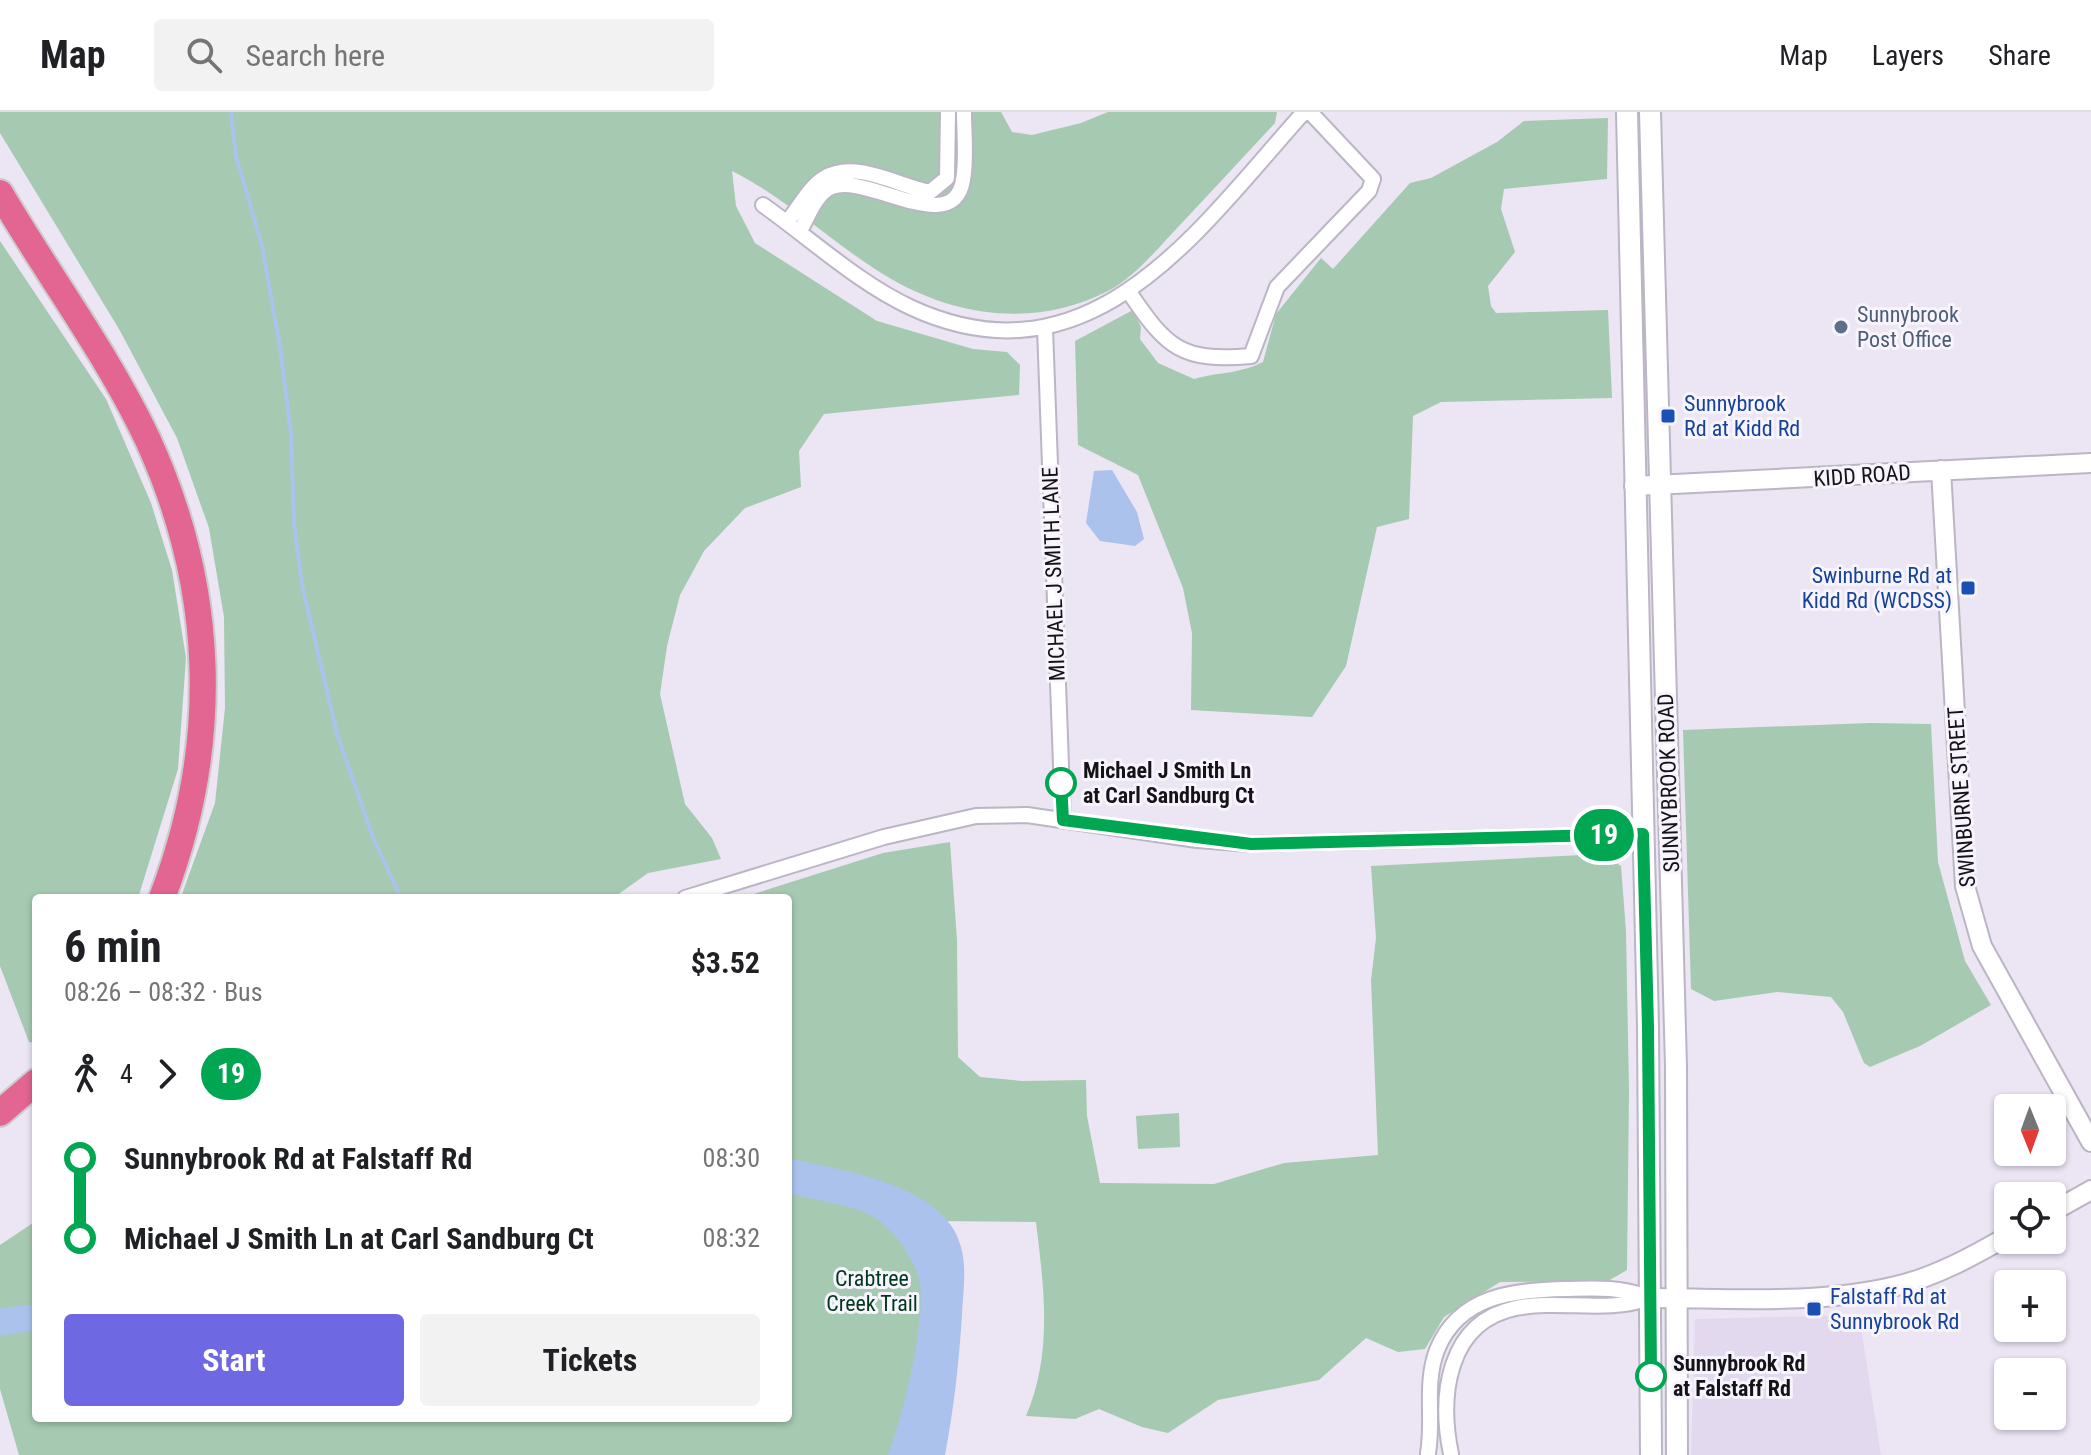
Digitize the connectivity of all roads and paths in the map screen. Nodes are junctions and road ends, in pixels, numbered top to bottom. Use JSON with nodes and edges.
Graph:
{"nodes":[{"id":1,"x":948,"y":112,"type":"edge"},
{"id":2,"x":964,"y":112,"type":"edge"},
{"id":3,"x":1307,"y":112,"type":"edge"},
{"id":4,"x":1627,"y":112,"type":"edge"},
{"id":5,"x":1650,"y":112,"type":"edge"},
{"id":6,"x":0,"y":193,"type":"edge"},
{"id":7,"x":763,"y":205,"type":"dead end"},
{"id":8,"x":794,"y":226,"type":"junction"},
{"id":9,"x":1129,"y":292,"type":"junction"},
{"id":10,"x":1045,"y":328,"type":"junction"},
{"id":11,"x":2091,"y":463,"type":"edge"},
{"id":12,"x":1941,"y":470,"type":"junction"},
{"id":13,"x":1634,"y":486,"type":"junction"},
{"id":14,"x":1660,"y":486,"type":"junction"},
{"id":15,"x":1063,"y":820,"type":"junction"},
{"id":16,"x":1643,"y":834,"type":"junction"},
{"id":17,"x":163,"y":894,"type":"edge"},
{"id":18,"x":698,"y":894,"type":"edge"},
{"id":19,"x":1672,"y":954,"type":"junction"},
{"id":20,"x":32,"y":1085,"type":"edge"},
{"id":21,"x":0,"y":1113,"type":"edge"},
{"id":22,"x":2091,"y":1142,"type":"edge"},
{"id":23,"x":2091,"y":1190,"type":"edge"},
{"id":24,"x":2066,"y":1204,"type":"edge"},
{"id":25,"x":1994,"y":1243,"type":"edge"},
{"id":26,"x":1650,"y":1298,"type":"junction"},
{"id":27,"x":1677,"y":1298,"type":"junction"},
{"id":28,"x":1426,"y":1454,"type":"edge"},
{"id":29,"x":1452,"y":1454,"type":"edge"},
{"id":30,"x":1651,"y":1455,"type":"edge"},
{"id":31,"x":1677,"y":1455,"type":"edge"}],
"edges":[{"from":1,"to":8,"type":"street"},
{"from":2,"to":8,"type":"street"},
{"from":3,"to":9,"type":"street"},
{"from":3,"to":9,"type":"street"},
{"from":4,"to":13,"type":"main road","name":"SUNNYBROOK ROAD"},
{"from":5,"to":14,"type":"main road","name":"SUNNYBROOK ROAD"},
{"from":6,"to":17,"type":"highway"},
{"from":7,"to":8,"type":"street"},
{"from":8,"to":10,"type":"street"},
{"from":9,"to":10,"type":"street"},
{"from":10,"to":15,"type":"street","name":"MICHAEL J SMITH LANE"},
{"from":11,"to":12,"type":"street","name":"KIDD ROAD"},
{"from":12,"to":14,"type":"street","name":"KIDD ROAD"},
{"from":12,"to":22,"type":"street","name":"SWINBURNE STREET"},
{"from":13,"to":14,"type":"street","name":"KIDD ROAD"},
{"from":13,"to":16,"type":"main road","name":"SUNNYBROOK ROAD"},
{"from":14,"to":19,"type":"main road","name":"SUNNYBROOK ROAD"},
{"from":15,"to":16,"type":"street"},
{"from":15,"to":18,"type":"street"},
{"from":16,"to":19,"type":"main road"},
{"from":16,"to":26,"type":"main road","name":"SUNNYBROOK ROAD"},
{"from":19,"to":27,"type":"main road","name":"SUNNYBROOK ROAD"},
{"from":20,"to":21,"type":"highway"},
{"from":23,"to":24,"type":"street"},
{"from":25,"to":27,"type":"street"},
{"from":26,"to":27,"type":"street"},
{"from":26,"to":28,"type":"street"},
{"from":26,"to":29,"type":"street"},
{"from":26,"to":30,"type":"main road","name":"SUNNYBROOK ROAD"},
{"from":27,"to":31,"type":"main road","name":"SUNNYBROOK ROAD"},
{"from":28,"to":29,"type":"street"}]}
